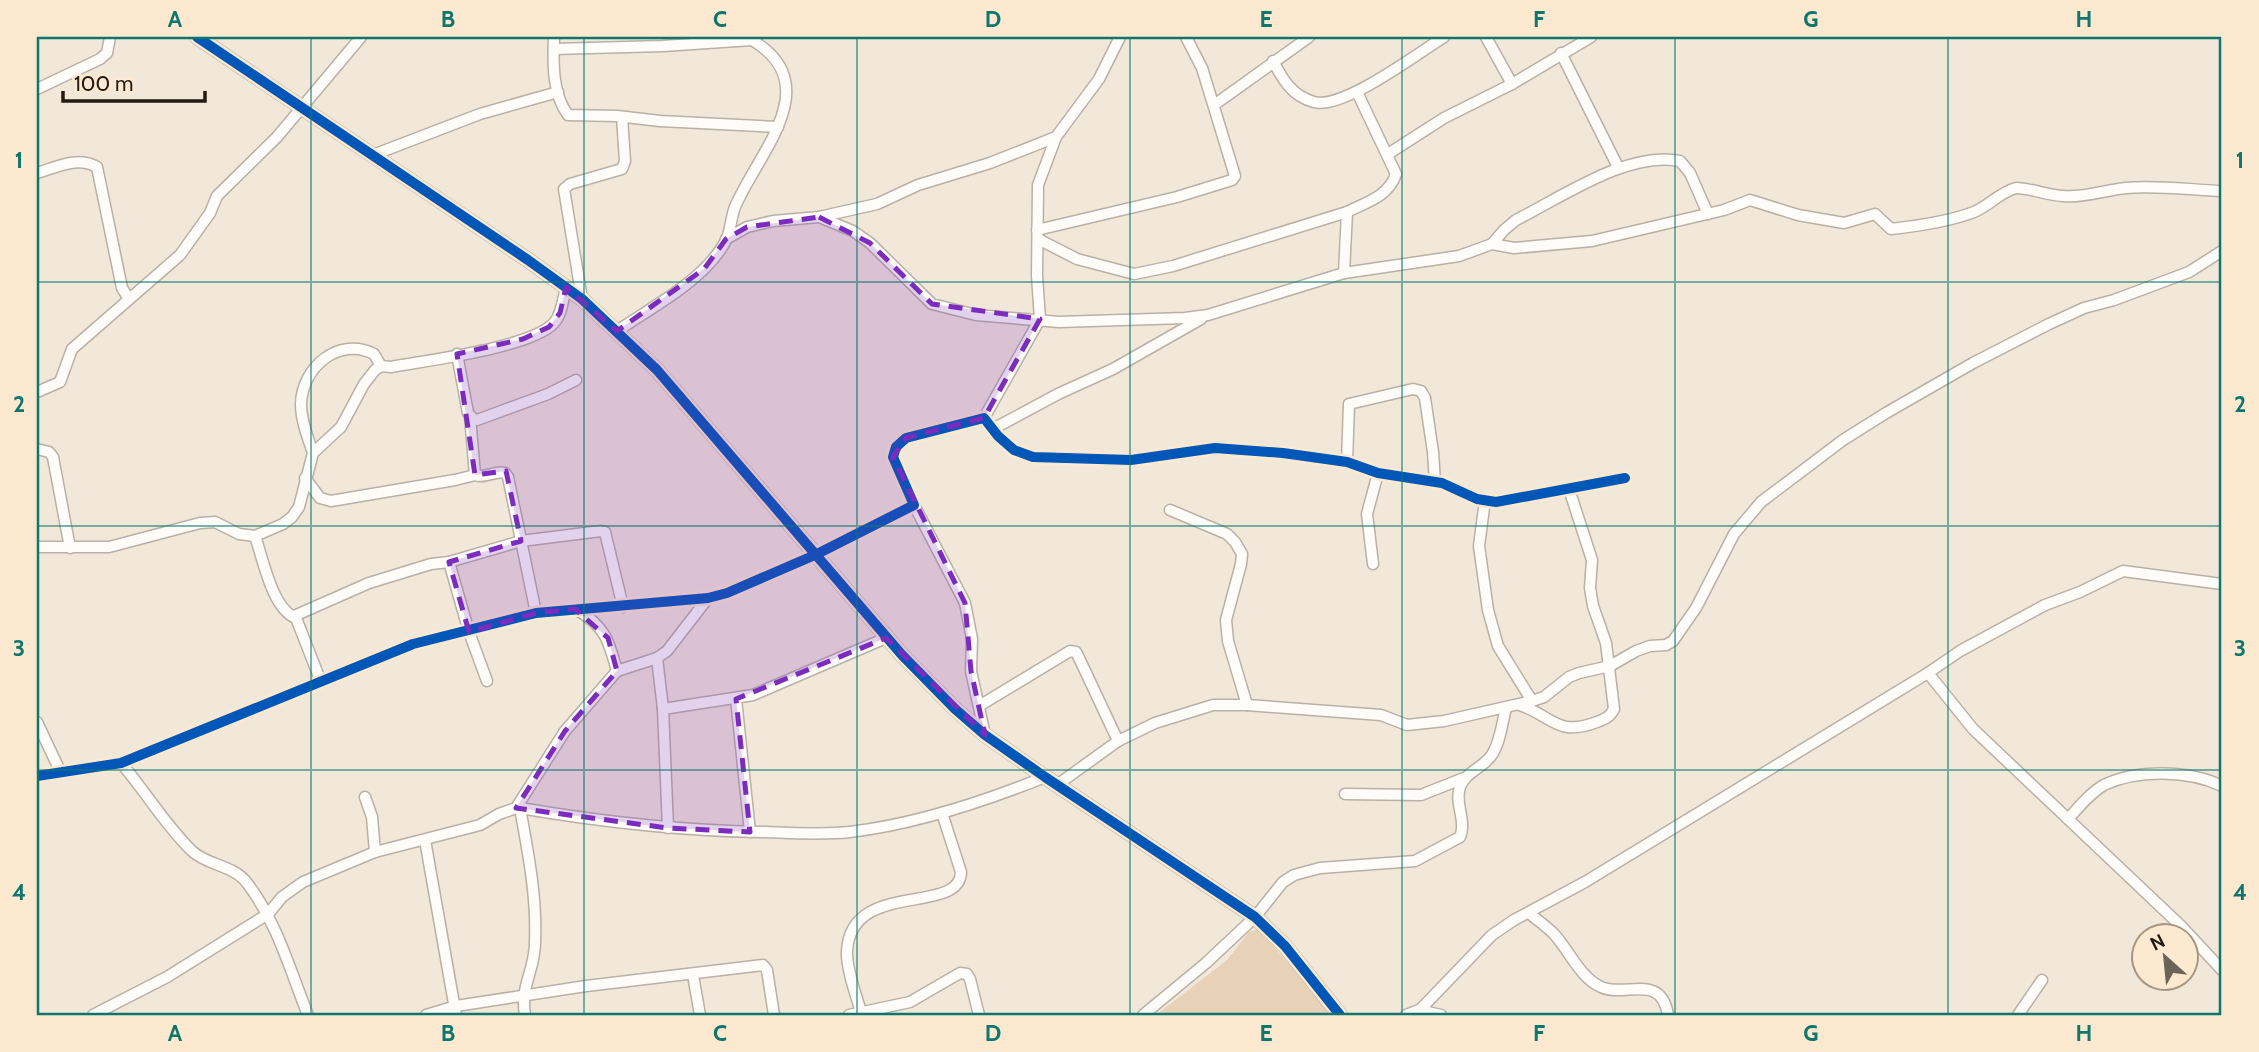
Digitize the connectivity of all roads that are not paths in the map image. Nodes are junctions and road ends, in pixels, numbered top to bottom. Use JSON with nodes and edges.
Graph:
{"nodes":[{"id":1,"x":110,"y":37,"type":"edge"},
{"id":2,"x":197,"y":37,"type":"edge"},
{"id":3,"x":361,"y":37,"type":"edge"},
{"id":4,"x":554,"y":37,"type":"edge"},
{"id":5,"x":1120,"y":37,"type":"edge"},
{"id":6,"x":1186,"y":37,"type":"edge"},
{"id":7,"x":1309,"y":37,"type":"edge"},
{"id":8,"x":1444,"y":37,"type":"edge"},
{"id":9,"x":1486,"y":37,"type":"edge"},
{"id":10,"x":1591,"y":37,"type":"edge"},
{"id":11,"x":554,"y":49,"type":"junction"},
{"id":12,"x":1561,"y":53,"type":"junction"},
{"id":13,"x":1273,"y":61,"type":"junction"},
{"id":14,"x":1511,"y":84,"type":"junction"},
{"id":15,"x":37,"y":89,"type":"edge"},
{"id":16,"x":558,"y":92,"type":"junction"},
{"id":17,"x":1357,"y":92,"type":"junction"},
{"id":18,"x":1214,"y":105,"type":"junction"},
{"id":19,"x":301,"y":107,"type":"junction"},
{"id":20,"x":622,"y":117,"type":"junction"},
{"id":21,"x":778,"y":127,"type":"junction"},
{"id":22,"x":1056,"y":137,"type":"junction"},
{"id":23,"x":1388,"y":154,"type":"junction"},
{"id":24,"x":373,"y":155,"type":"junction"},
{"id":25,"x":1618,"y":167,"type":"junction"},
{"id":26,"x":37,"y":173,"type":"edge"},
{"id":27,"x":2222,"y":191,"type":"edge"},
{"id":28,"x":1348,"y":212,"type":"junction"},
{"id":29,"x":1708,"y":214,"type":"junction"},
{"id":30,"x":819,"y":217,"type":"junction"},
{"id":31,"x":1038,"y":235,"type":"junction"},
{"id":32,"x":726,"y":239,"type":"junction"},
{"id":33,"x":1492,"y":244,"type":"junction"},
{"id":34,"x":2222,"y":251,"type":"edge"},
{"id":35,"x":1344,"y":273,"type":"junction"},
{"id":36,"x":566,"y":287,"type":"junction"},
{"id":37,"x":129,"y":299,"type":"junction"},
{"id":38,"x":582,"y":299,"type":"junction"},
{"id":39,"x":1208,"y":315,"type":"junction"},
{"id":40,"x":1040,"y":319,"type":"junction"},
{"id":41,"x":617,"y":331,"type":"junction"},
{"id":42,"x":457,"y":354,"type":"junction"},
{"id":43,"x":381,"y":366,"type":"junction"},
{"id":44,"x":576,"y":380,"type":"dead end"},
{"id":45,"x":37,"y":392,"type":"edge"},
{"id":46,"x":470,"y":416,"type":"junction"},
{"id":47,"x":984,"y":418,"type":"junction"},
{"id":48,"x":993,"y":429,"type":"junction"},
{"id":49,"x":37,"y":449,"type":"edge"},
{"id":50,"x":313,"y":453,"type":"junction"},
{"id":51,"x":1347,"y":462,"type":"junction"},
{"id":52,"x":1378,"y":473,"type":"junction"},
{"id":53,"x":474,"y":475,"type":"junction"},
{"id":54,"x":305,"y":478,"type":"junction"},
{"id":55,"x":1625,"y":478,"type":"dead end"},
{"id":56,"x":1434,"y":482,"type":"junction"},
{"id":57,"x":1569,"y":489,"type":"junction"},
{"id":58,"x":1485,"y":500,"type":"junction"},
{"id":59,"x":914,"y":505,"type":"junction"},
{"id":60,"x":1170,"y":510,"type":"dead end"},
{"id":61,"x":255,"y":536,"type":"junction"},
{"id":62,"x":521,"y":541,"type":"junction"},
{"id":63,"x":37,"y":547,"type":"edge"},
{"id":64,"x":70,"y":548,"type":"junction"},
{"id":65,"x":815,"y":555,"type":"junction"},
{"id":66,"x":449,"y":562,"type":"junction"},
{"id":67,"x":1373,"y":564,"type":"dead end"},
{"id":68,"x":2222,"y":584,"type":"edge"},
{"id":69,"x":708,"y":598,"type":"junction"},
{"id":70,"x":623,"y":607,"type":"junction"},
{"id":71,"x":575,"y":609,"type":"junction"},
{"id":72,"x":536,"y":613,"type":"junction"},
{"id":73,"x":294,"y":617,"type":"junction"},
{"id":74,"x":469,"y":632,"type":"junction"},
{"id":75,"x":886,"y":638,"type":"junction"},
{"id":76,"x":657,"y":658,"type":"junction"},
{"id":77,"x":1610,"y":666,"type":"junction"},
{"id":78,"x":617,"y":671,"type":"junction"},
{"id":79,"x":1928,"y":673,"type":"junction"},
{"id":80,"x":486,"y":681,"type":"dead end"},
{"id":81,"x":321,"y":682,"type":"junction"},
{"id":82,"x":736,"y":699,"type":"junction"},
{"id":83,"x":1532,"y":701,"type":"junction"},
{"id":84,"x":1247,"y":705,"type":"junction"},
{"id":85,"x":1519,"y":705,"type":"junction"},
{"id":86,"x":979,"y":706,"type":"junction"},
{"id":87,"x":1506,"y":708,"type":"junction"},
{"id":88,"x":663,"y":709,"type":"junction"},
{"id":89,"x":37,"y":722,"type":"edge"},
{"id":90,"x":985,"y":735,"type":"junction"},
{"id":91,"x":1118,"y":741,"type":"junction"},
{"id":92,"x":121,"y":764,"type":"junction"},
{"id":93,"x":60,"y":771,"type":"junction"},
{"id":94,"x":37,"y":776,"type":"edge"},
{"id":95,"x":1045,"y":777,"type":"junction"},
{"id":96,"x":1464,"y":778,"type":"junction"},
{"id":97,"x":1058,"y":785,"type":"junction"},
{"id":98,"x":2222,"y":786,"type":"edge"},
{"id":99,"x":1345,"y":794,"type":"dead end"},
{"id":100,"x":365,"y":797,"type":"dead end"},
{"id":101,"x":518,"y":808,"type":"junction"},
{"id":102,"x":942,"y":813,"type":"junction"},
{"id":103,"x":2068,"y":819,"type":"junction"},
{"id":104,"x":668,"y":828,"type":"junction"},
{"id":105,"x":750,"y":832,"type":"junction"},
{"id":106,"x":425,"y":840,"type":"junction"},
{"id":107,"x":374,"y":852,"type":"junction"},
{"id":108,"x":1529,"y":913,"type":"junction"},
{"id":109,"x":268,"y":914,"type":"junction"},
{"id":110,"x":1255,"y":917,"type":"junction"},
{"id":111,"x":2222,"y":970,"type":"edge"},
{"id":112,"x":693,"y":975,"type":"junction"},
{"id":113,"x":2042,"y":980,"type":"dead end"},
{"id":114,"x":522,"y":997,"type":"junction"},
{"id":115,"x":456,"y":1011,"type":"edge"},
{"id":116,"x":1417,"y":1013,"type":"edge"},
{"id":117,"x":861,"y":1014,"type":"edge"},
{"id":118,"x":93,"y":1015,"type":"edge"},
{"id":119,"x":307,"y":1015,"type":"edge"},
{"id":120,"x":426,"y":1015,"type":"edge"},
{"id":121,"x":525,"y":1015,"type":"edge"},
{"id":122,"x":700,"y":1015,"type":"edge"},
{"id":123,"x":774,"y":1015,"type":"edge"},
{"id":124,"x":849,"y":1015,"type":"edge"},
{"id":125,"x":979,"y":1015,"type":"edge"},
{"id":126,"x":1143,"y":1015,"type":"edge"},
{"id":127,"x":1340,"y":1015,"type":"edge"},
{"id":128,"x":1406,"y":1015,"type":"edge"},
{"id":129,"x":1441,"y":1015,"type":"edge"},
{"id":130,"x":1668,"y":1015,"type":"edge"},
{"id":131,"x":2018,"y":1015,"type":"edge"}],
"edges":[{"from":1,"to":15,"type":"street"},
{"from":2,"to":19,"type":"street"},
{"from":3,"to":19,"type":"street"},
{"from":4,"to":11,"type":"street"},
{"from":5,"to":22,"type":"street"},
{"from":6,"to":18,"type":"street"},
{"from":7,"to":13,"type":"street"},
{"from":8,"to":17,"type":"street"},
{"from":9,"to":14,"type":"street"},
{"from":10,"to":12,"type":"street"},
{"from":11,"to":16,"type":"street"},
{"from":11,"to":21,"type":"street"},
{"from":12,"to":14,"type":"street"},
{"from":12,"to":25,"type":"street"},
{"from":13,"to":17,"type":"street"},
{"from":13,"to":18,"type":"street"},
{"from":14,"to":23,"type":"street"},
{"from":16,"to":20,"type":"street"},
{"from":16,"to":24,"type":"street"},
{"from":17,"to":23,"type":"street"},
{"from":18,"to":31,"type":"street"},
{"from":19,"to":24,"type":"street"},
{"from":19,"to":37,"type":"street"},
{"from":20,"to":21,"type":"street"},
{"from":20,"to":38,"type":"street"},
{"from":21,"to":32,"type":"street"},
{"from":22,"to":30,"type":"street"},
{"from":22,"to":31,"type":"street"},
{"from":23,"to":28,"type":"street"},
{"from":24,"to":36,"type":"street"},
{"from":25,"to":29,"type":"street"},
{"from":25,"to":33,"type":"street"},
{"from":26,"to":37,"type":"street"},
{"from":27,"to":29,"type":"street"},
{"from":28,"to":31,"type":"street"},
{"from":28,"to":35,"type":"street"},
{"from":29,"to":33,"type":"street"},
{"from":30,"to":32,"type":"street"},
{"from":30,"to":40,"type":"street"},
{"from":31,"to":40,"type":"street"},
{"from":32,"to":41,"type":"street"},
{"from":33,"to":35,"type":"street"},
{"from":34,"to":77,"type":"street"},
{"from":35,"to":39,"type":"street"},
{"from":36,"to":38,"type":"street"},
{"from":36,"to":42,"type":"street"},
{"from":37,"to":45,"type":"street"},
{"from":38,"to":41,"type":"street"},
{"from":39,"to":40,"type":"street"},
{"from":39,"to":48,"type":"street"},
{"from":40,"to":47,"type":"street"},
{"from":41,"to":65,"type":"street"},
{"from":42,"to":43,"type":"street"},
{"from":42,"to":46,"type":"street"},
{"from":43,"to":50,"type":"street"},
{"from":43,"to":50,"type":"street"},
{"from":44,"to":46,"type":"street"},
{"from":46,"to":53,"type":"street"},
{"from":47,"to":48,"type":"street"},
{"from":47,"to":59,"type":"street"},
{"from":48,"to":51,"type":"street"},
{"from":49,"to":64,"type":"street"},
{"from":50,"to":54,"type":"street"},
{"from":51,"to":52,"type":"street"},
{"from":51,"to":56,"type":"street"},
{"from":52,"to":56,"type":"street"},
{"from":52,"to":67,"type":"street"},
{"from":53,"to":54,"type":"street"},
{"from":53,"to":62,"type":"street"},
{"from":54,"to":61,"type":"street"},
{"from":55,"to":57,"type":"street"},
{"from":56,"to":58,"type":"street"},
{"from":57,"to":58,"type":"street"},
{"from":57,"to":77,"type":"street"},
{"from":58,"to":83,"type":"street"},
{"from":59,"to":65,"type":"street"},
{"from":59,"to":86,"type":"street"},
{"from":60,"to":84,"type":"street"},
{"from":61,"to":64,"type":"street"},
{"from":61,"to":73,"type":"street"},
{"from":62,"to":66,"type":"street"},
{"from":62,"to":70,"type":"street"},
{"from":62,"to":72,"type":"street"},
{"from":63,"to":64,"type":"street"},
{"from":65,"to":69,"type":"street"},
{"from":65,"to":75,"type":"street"},
{"from":66,"to":73,"type":"street"},
{"from":66,"to":74,"type":"street"},
{"from":68,"to":79,"type":"street"},
{"from":69,"to":70,"type":"street"},
{"from":69,"to":76,"type":"street"},
{"from":70,"to":71,"type":"street"},
{"from":71,"to":72,"type":"street"},
{"from":71,"to":78,"type":"street"},
{"from":72,"to":74,"type":"street"},
{"from":73,"to":81,"type":"street"},
{"from":74,"to":80,"type":"street"},
{"from":74,"to":81,"type":"street"},
{"from":75,"to":82,"type":"street"},
{"from":75,"to":90,"type":"street"},
{"from":76,"to":78,"type":"street"},
{"from":76,"to":88,"type":"street"},
{"from":77,"to":83,"type":"street"},
{"from":77,"to":85,"type":"street"},
{"from":78,"to":101,"type":"street"},
{"from":79,"to":103,"type":"street"},
{"from":79,"to":108,"type":"street"},
{"from":81,"to":92,"type":"street"},
{"from":82,"to":88,"type":"street"},
{"from":82,"to":105,"type":"street"},
{"from":83,"to":85,"type":"street"},
{"from":84,"to":87,"type":"street"},
{"from":84,"to":91,"type":"street"},
{"from":85,"to":87,"type":"street"},
{"from":86,"to":90,"type":"street"},
{"from":86,"to":91,"type":"street"},
{"from":87,"to":96,"type":"street"},
{"from":88,"to":104,"type":"street"},
{"from":89,"to":93,"type":"street"},
{"from":90,"to":95,"type":"street"},
{"from":91,"to":97,"type":"street"},
{"from":92,"to":93,"type":"street"},
{"from":92,"to":109,"type":"street"},
{"from":93,"to":94,"type":"street"},
{"from":95,"to":97,"type":"street"},
{"from":95,"to":102,"type":"street"},
{"from":96,"to":99,"type":"street"},
{"from":96,"to":110,"type":"street"},
{"from":97,"to":110,"type":"street"},
{"from":98,"to":103,"type":"street"},
{"from":100,"to":107,"type":"street"},
{"from":101,"to":104,"type":"street"},
{"from":101,"to":106,"type":"street"},
{"from":101,"to":114,"type":"street"},
{"from":102,"to":105,"type":"street"},
{"from":102,"to":117,"type":"street"},
{"from":103,"to":111,"type":"street"},
{"from":104,"to":105,"type":"street"},
{"from":106,"to":107,"type":"street"},
{"from":106,"to":115,"type":"street"},
{"from":107,"to":109,"type":"street"},
{"from":108,"to":116,"type":"street"},
{"from":108,"to":130,"type":"street"},
{"from":109,"to":118,"type":"street"},
{"from":109,"to":119,"type":"street"},
{"from":110,"to":126,"type":"street"},
{"from":110,"to":127,"type":"street"},
{"from":112,"to":114,"type":"street"},
{"from":112,"to":122,"type":"street"},
{"from":112,"to":123,"type":"street"},
{"from":113,"to":131,"type":"street"},
{"from":114,"to":115,"type":"street"},
{"from":114,"to":121,"type":"street"},
{"from":115,"to":120,"type":"street"},
{"from":116,"to":128,"type":"street"},
{"from":116,"to":129,"type":"street"},
{"from":117,"to":124,"type":"street"},
{"from":117,"to":125,"type":"street"}]}
